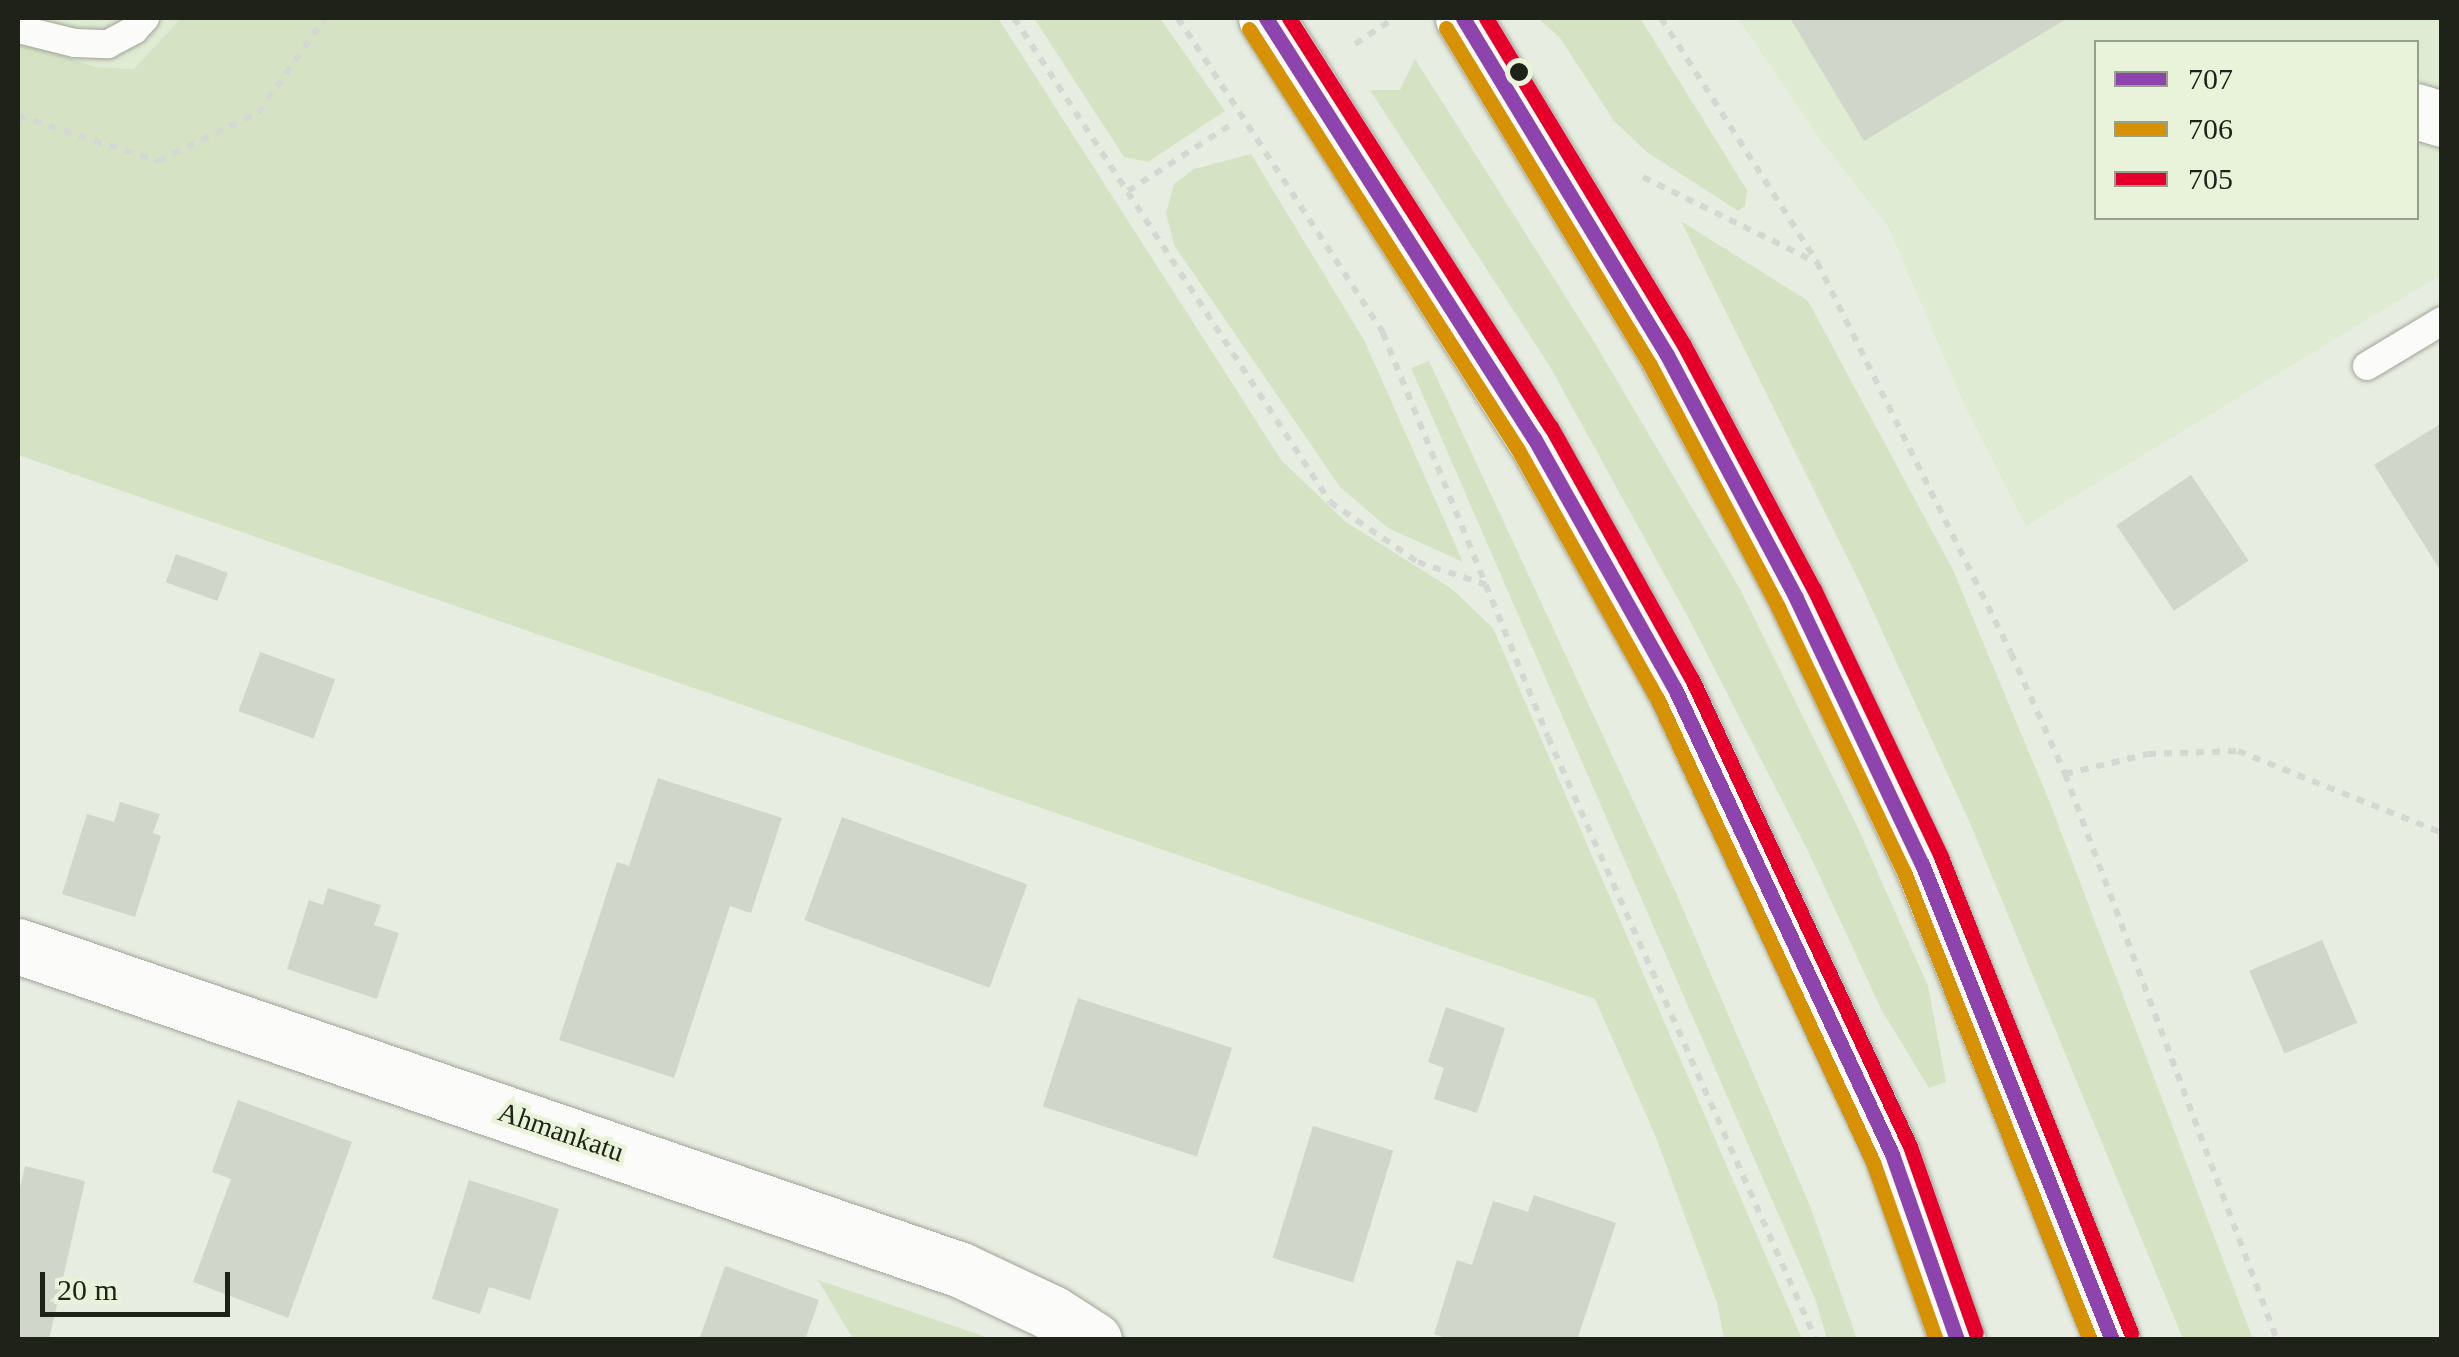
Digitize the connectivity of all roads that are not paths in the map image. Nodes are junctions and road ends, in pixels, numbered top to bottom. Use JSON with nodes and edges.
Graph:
{"nodes":[{"id":1,"x":145,"y":18,"type":"edge"},
{"id":2,"x":1266,"y":18,"type":"edge"},
{"id":3,"x":1463,"y":18,"type":"edge"},
{"id":4,"x":18,"y":29,"type":"edge"},
{"id":5,"x":2442,"y":320,"type":"edge"},
{"id":6,"x":2367,"y":366,"type":"dead end"},
{"id":7,"x":18,"y":946,"type":"edge"},
{"id":8,"x":1094,"y":1340,"type":"edge"},
{"id":9,"x":1956,"y":1340,"type":"edge"},
{"id":10,"x":2112,"y":1340,"type":"edge"}],
"edges":[{"from":1,"to":4,"type":"lane"},
{"from":2,"to":9,"type":"main road"},
{"from":3,"to":10,"type":"main road"},
{"from":5,"to":6,"type":"lane"},
{"from":7,"to":8,"type":"main road","name":"Ahmankatu"}]}
